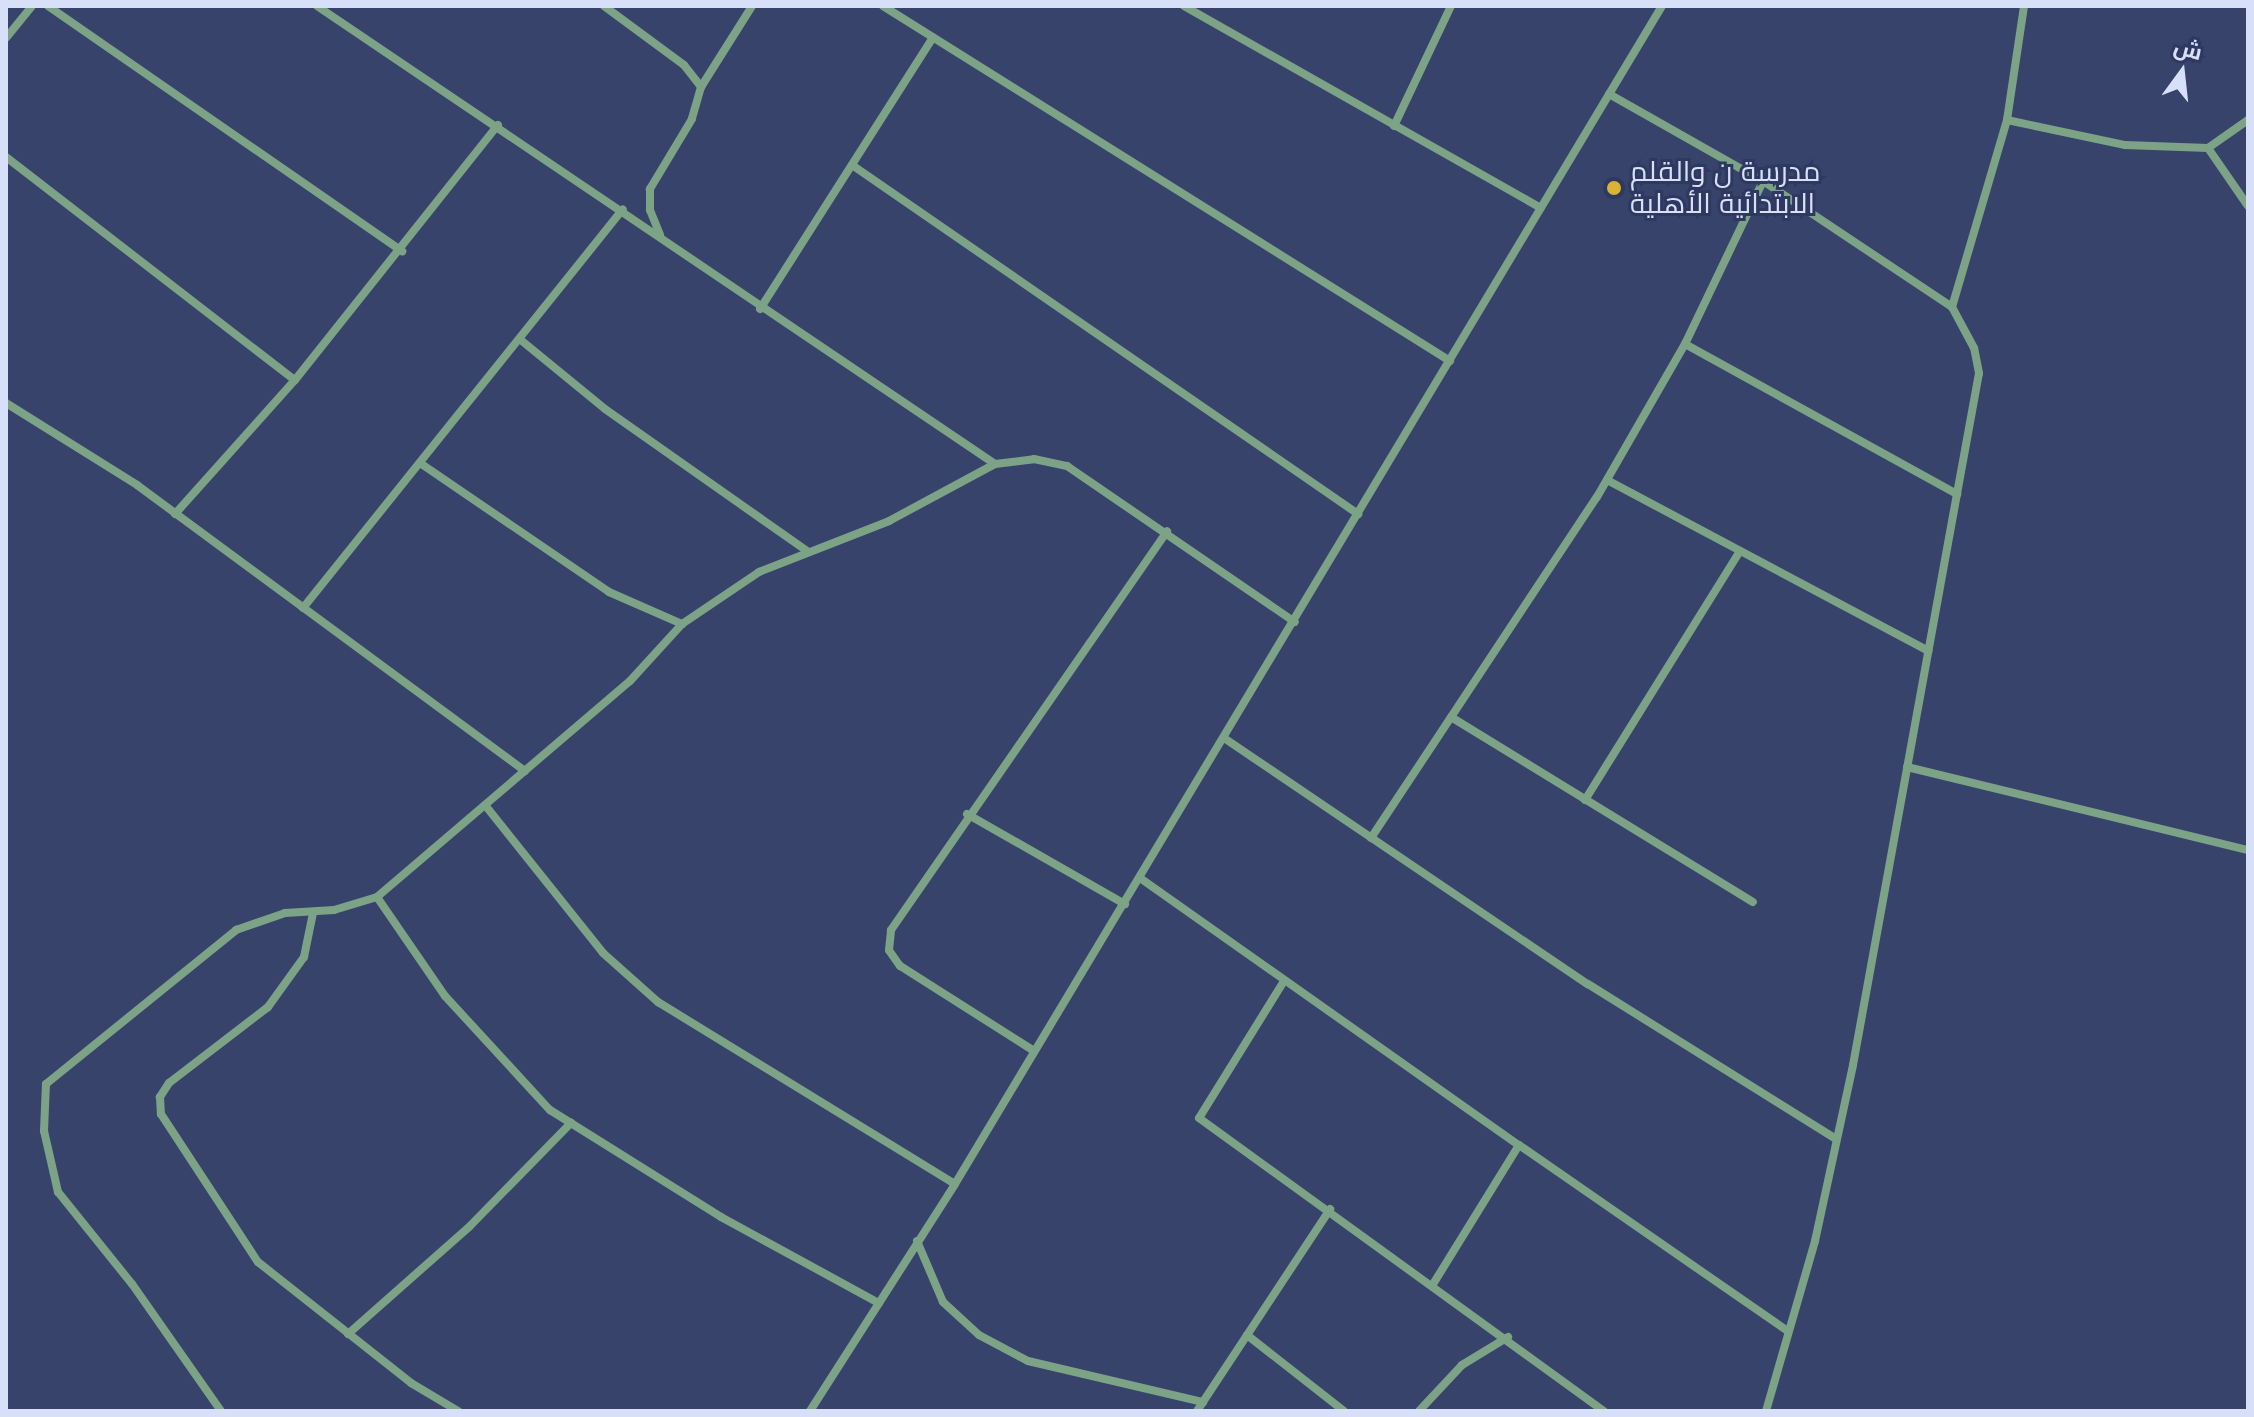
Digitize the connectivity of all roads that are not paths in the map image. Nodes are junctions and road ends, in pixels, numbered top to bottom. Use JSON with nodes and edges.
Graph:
{"nodes":[{"id":1,"x":32,"y":6,"type":"edge"},
{"id":2,"x":48,"y":6,"type":"edge"},
{"id":3,"x":317,"y":6,"type":"edge"},
{"id":4,"x":604,"y":6,"type":"edge"},
{"id":5,"x":752,"y":6,"type":"edge"},
{"id":6,"x":883,"y":6,"type":"edge"},
{"id":7,"x":1184,"y":6,"type":"edge"},
{"id":8,"x":1451,"y":6,"type":"edge"},
{"id":9,"x":1662,"y":6,"type":"edge"},
{"id":10,"x":2024,"y":6,"type":"edge"},
{"id":11,"x":933,"y":37,"type":"junction"},
{"id":12,"x":6,"y":38,"type":"edge"},
{"id":13,"x":701,"y":87,"type":"junction"},
{"id":14,"x":1609,"y":94,"type":"junction"},
{"id":15,"x":2007,"y":120,"type":"junction"},
{"id":16,"x":2248,"y":120,"type":"edge"},
{"id":17,"x":498,"y":125,"type":"junction"},
{"id":18,"x":1394,"y":126,"type":"junction"},
{"id":19,"x":2208,"y":148,"type":"junction"},
{"id":20,"x":6,"y":157,"type":"edge"},
{"id":21,"x":852,"y":165,"type":"junction"},
{"id":22,"x":1763,"y":181,"type":"junction"},
{"id":23,"x":2248,"y":206,"type":"edge"},
{"id":24,"x":1541,"y":208,"type":"junction"},
{"id":25,"x":623,"y":209,"type":"junction"},
{"id":26,"x":661,"y":237,"type":"junction"},
{"id":27,"x":402,"y":251,"type":"junction"},
{"id":28,"x":1952,"y":307,"type":"junction"},
{"id":29,"x":760,"y":309,"type":"junction"},
{"id":30,"x":522,"y":341,"type":"junction"},
{"id":31,"x":1685,"y":344,"type":"junction"},
{"id":32,"x":1450,"y":361,"type":"junction"},
{"id":33,"x":295,"y":380,"type":"junction"},
{"id":34,"x":6,"y":403,"type":"edge"},
{"id":35,"x":420,"y":463,"type":"junction"},
{"id":36,"x":995,"y":464,"type":"junction"},
{"id":37,"x":1607,"y":480,"type":"junction"},
{"id":38,"x":1957,"y":494,"type":"junction"},
{"id":39,"x":175,"y":514,"type":"junction"},
{"id":40,"x":1358,"y":514,"type":"junction"},
{"id":41,"x":1167,"y":531,"type":"junction"},
{"id":42,"x":807,"y":551,"type":"junction"},
{"id":43,"x":1740,"y":551,"type":"junction"},
{"id":44,"x":303,"y":608,"type":"junction"},
{"id":45,"x":1295,"y":622,"type":"junction"},
{"id":46,"x":682,"y":624,"type":"junction"},
{"id":47,"x":1928,"y":651,"type":"junction"},
{"id":48,"x":1451,"y":717,"type":"junction"},
{"id":49,"x":1224,"y":738,"type":"junction"},
{"id":50,"x":1907,"y":767,"type":"junction"},
{"id":51,"x":525,"y":771,"type":"junction"},
{"id":52,"x":1585,"y":800,"type":"junction"},
{"id":53,"x":485,"y":805,"type":"junction"},
{"id":54,"x":967,"y":814,"type":"junction"},
{"id":55,"x":1371,"y":838,"type":"junction"},
{"id":56,"x":2248,"y":850,"type":"edge"},
{"id":57,"x":1140,"y":878,"type":"junction"},
{"id":58,"x":377,"y":897,"type":"junction"},
{"id":59,"x":1753,"y":902,"type":"dead end"},
{"id":60,"x":1125,"y":904,"type":"junction"},
{"id":61,"x":313,"y":913,"type":"junction"},
{"id":62,"x":1284,"y":981,"type":"junction"},
{"id":63,"x":1031,"y":1049,"type":"junction"},
{"id":64,"x":571,"y":1123,"type":"junction"},
{"id":65,"x":1836,"y":1139,"type":"junction"},
{"id":66,"x":1519,"y":1145,"type":"junction"},
{"id":67,"x":955,"y":1184,"type":"junction"},
{"id":68,"x":1330,"y":1209,"type":"junction"},
{"id":69,"x":917,"y":1241,"type":"junction"},
{"id":70,"x":1433,"y":1284,"type":"junction"},
{"id":71,"x":879,"y":1303,"type":"junction"},
{"id":72,"x":1786,"y":1330,"type":"junction"},
{"id":73,"x":348,"y":1334,"type":"junction"},
{"id":74,"x":1247,"y":1335,"type":"junction"},
{"id":75,"x":1508,"y":1337,"type":"junction"},
{"id":76,"x":1203,"y":1402,"type":"junction"},
{"id":77,"x":221,"y":1411,"type":"edge"},
{"id":78,"x":458,"y":1411,"type":"edge"},
{"id":79,"x":810,"y":1411,"type":"edge"},
{"id":80,"x":1197,"y":1411,"type":"edge"},
{"id":81,"x":1344,"y":1411,"type":"edge"},
{"id":82,"x":1419,"y":1411,"type":"edge"},
{"id":83,"x":1604,"y":1411,"type":"edge"},
{"id":84,"x":1766,"y":1411,"type":"edge"}],
"edges":[{"from":1,"to":12,"type":"street"},
{"from":2,"to":27,"type":"street"},
{"from":3,"to":17,"type":"street"},
{"from":4,"to":13,"type":"street"},
{"from":5,"to":13,"type":"street"},
{"from":6,"to":11,"type":"street"},
{"from":7,"to":18,"type":"street"},
{"from":8,"to":18,"type":"street"},
{"from":9,"to":14,"type":"street"},
{"from":10,"to":15,"type":"street"},
{"from":11,"to":21,"type":"street"},
{"from":11,"to":32,"type":"street"},
{"from":13,"to":26,"type":"street"},
{"from":14,"to":22,"type":"street"},
{"from":14,"to":24,"type":"street"},
{"from":15,"to":19,"type":"street"},
{"from":15,"to":28,"type":"street"},
{"from":16,"to":19,"type":"street"},
{"from":17,"to":25,"type":"street"},
{"from":17,"to":27,"type":"street"},
{"from":18,"to":24,"type":"street"},
{"from":19,"to":23,"type":"street"},
{"from":20,"to":33,"type":"street"},
{"from":21,"to":29,"type":"street"},
{"from":21,"to":40,"type":"street"},
{"from":22,"to":28,"type":"street"},
{"from":22,"to":31,"type":"street"},
{"from":24,"to":32,"type":"street"},
{"from":25,"to":26,"type":"street"},
{"from":25,"to":30,"type":"street"},
{"from":26,"to":29,"type":"street"},
{"from":27,"to":33,"type":"street"},
{"from":28,"to":38,"type":"street"},
{"from":29,"to":36,"type":"street"},
{"from":30,"to":35,"type":"street"},
{"from":30,"to":42,"type":"street"},
{"from":31,"to":37,"type":"street"},
{"from":31,"to":38,"type":"street"},
{"from":32,"to":40,"type":"street"},
{"from":33,"to":39,"type":"street"},
{"from":34,"to":39,"type":"street"},
{"from":35,"to":44,"type":"street"},
{"from":35,"to":46,"type":"street"},
{"from":36,"to":41,"type":"street"},
{"from":36,"to":42,"type":"street"},
{"from":37,"to":43,"type":"street"},
{"from":37,"to":48,"type":"street"},
{"from":38,"to":47,"type":"street"},
{"from":39,"to":44,"type":"street"},
{"from":40,"to":45,"type":"street"},
{"from":41,"to":45,"type":"street"},
{"from":41,"to":54,"type":"street"},
{"from":42,"to":46,"type":"street"},
{"from":43,"to":47,"type":"street"},
{"from":43,"to":52,"type":"street"},
{"from":44,"to":51,"type":"street"},
{"from":45,"to":49,"type":"street"},
{"from":46,"to":51,"type":"street"},
{"from":47,"to":50,"type":"street"},
{"from":48,"to":52,"type":"street"},
{"from":48,"to":55,"type":"street"},
{"from":49,"to":55,"type":"street"},
{"from":49,"to":57,"type":"street"},
{"from":50,"to":56,"type":"street"},
{"from":50,"to":65,"type":"street"},
{"from":51,"to":53,"type":"street"},
{"from":52,"to":59,"type":"street"},
{"from":53,"to":58,"type":"street"},
{"from":53,"to":67,"type":"street"},
{"from":54,"to":60,"type":"street"},
{"from":54,"to":63,"type":"street"},
{"from":55,"to":65,"type":"street"},
{"from":57,"to":60,"type":"street"},
{"from":57,"to":62,"type":"street"},
{"from":58,"to":61,"type":"street"},
{"from":58,"to":64,"type":"street"},
{"from":60,"to":63,"type":"street"},
{"from":61,"to":73,"type":"street"},
{"from":61,"to":77,"type":"street"},
{"from":62,"to":66,"type":"street"},
{"from":62,"to":68,"type":"street"},
{"from":63,"to":67,"type":"street"},
{"from":64,"to":71,"type":"street"},
{"from":64,"to":73,"type":"street"},
{"from":65,"to":72,"type":"street"},
{"from":66,"to":70,"type":"street"},
{"from":66,"to":72,"type":"street"},
{"from":67,"to":69,"type":"street"},
{"from":68,"to":70,"type":"street"},
{"from":68,"to":74,"type":"street"},
{"from":69,"to":71,"type":"street"},
{"from":69,"to":76,"type":"street"},
{"from":70,"to":75,"type":"street"},
{"from":71,"to":79,"type":"street"},
{"from":72,"to":84,"type":"street"},
{"from":73,"to":78,"type":"street"},
{"from":74,"to":76,"type":"street"},
{"from":74,"to":81,"type":"street"},
{"from":75,"to":82,"type":"street"},
{"from":75,"to":83,"type":"street"},
{"from":76,"to":80,"type":"street"}]}
